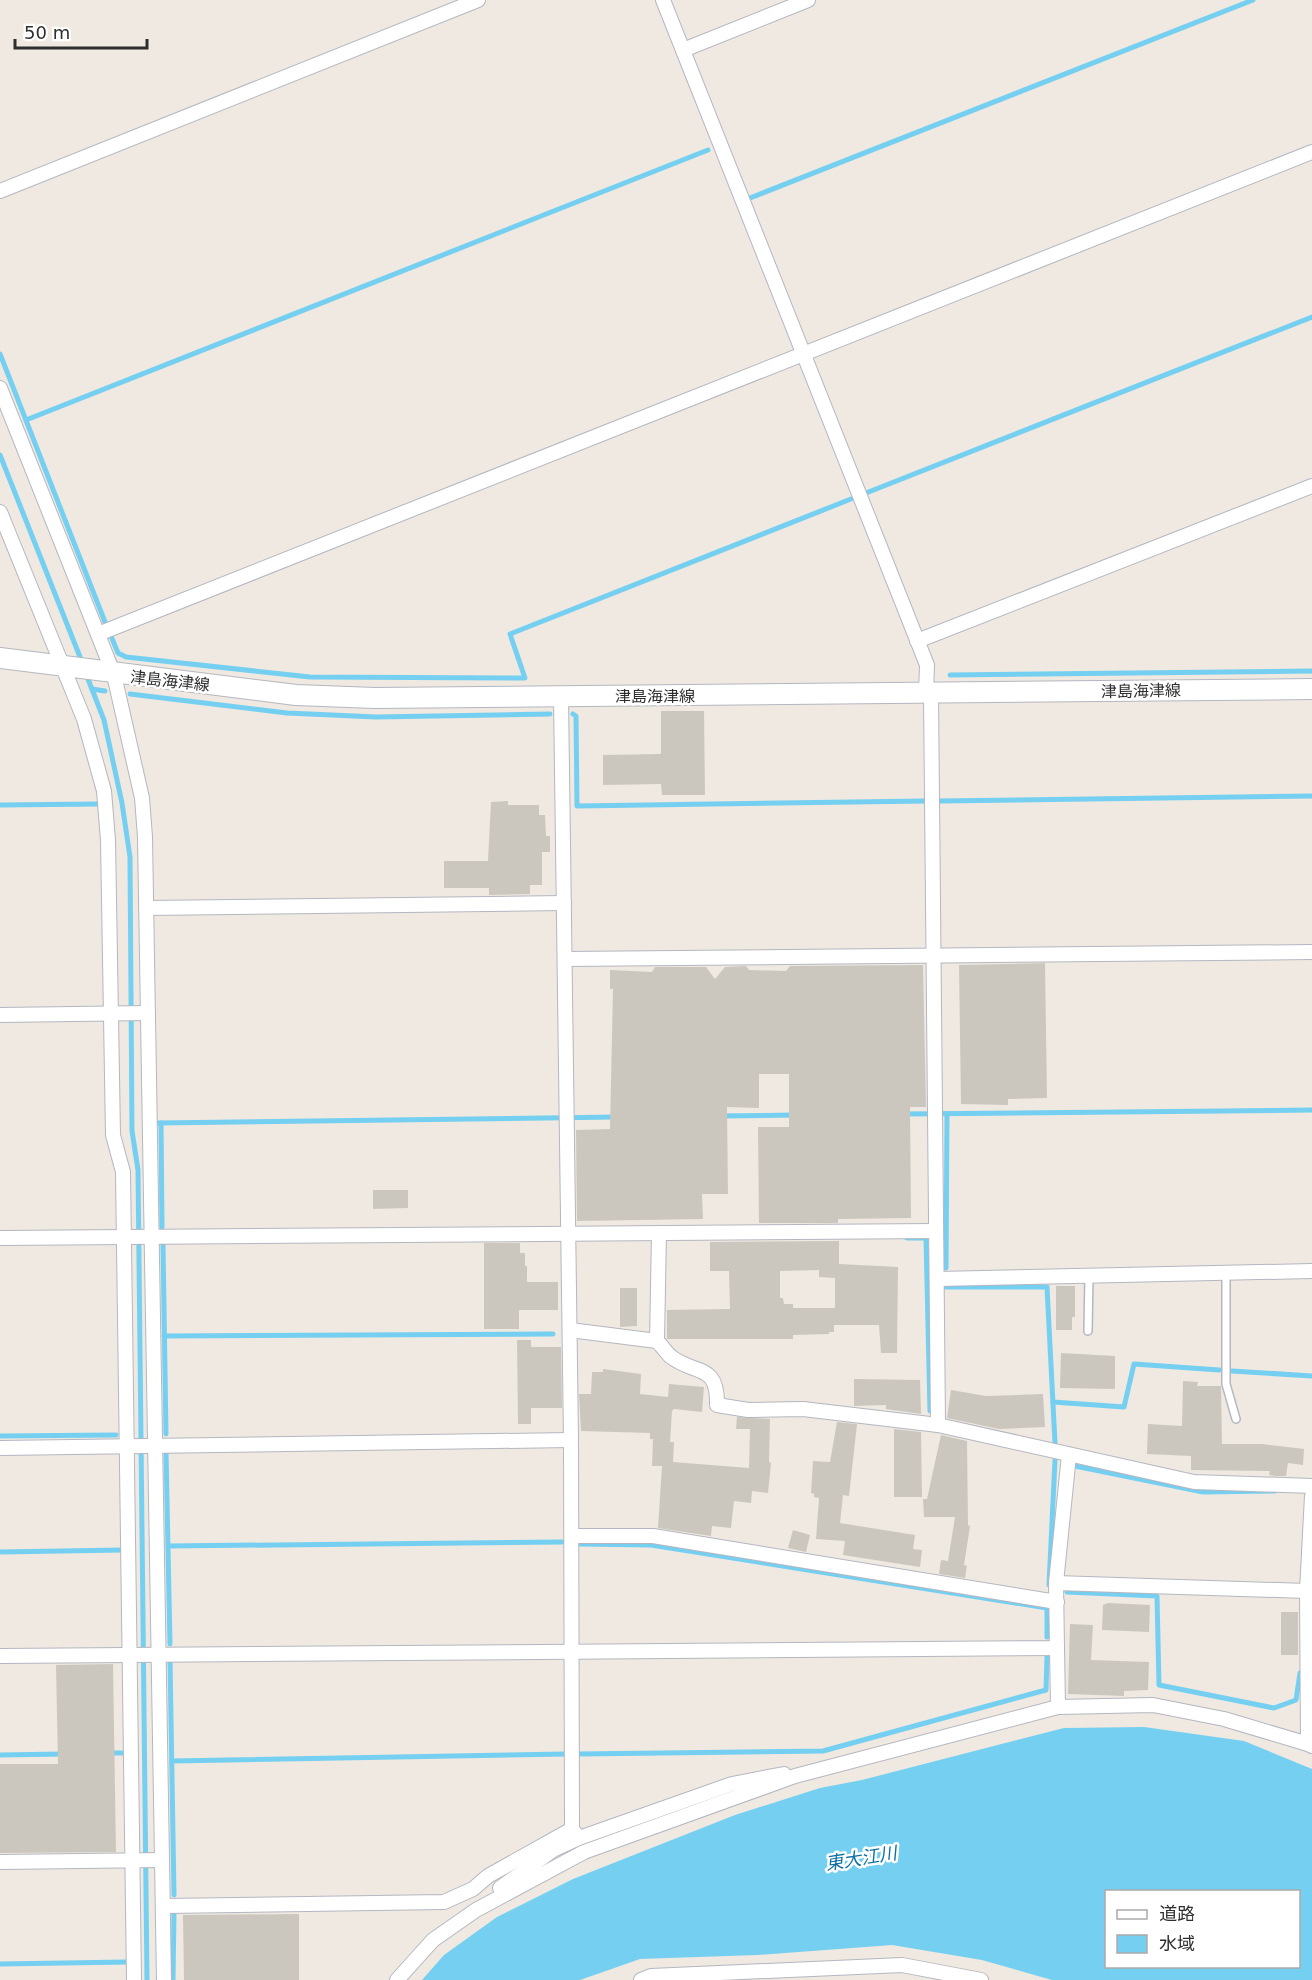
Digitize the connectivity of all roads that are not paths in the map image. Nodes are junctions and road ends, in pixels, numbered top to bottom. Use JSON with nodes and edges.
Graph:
{"nodes":[{"id":1,"x":478,"y":0,"type":"edge"},
{"id":2,"x":663,"y":0,"type":"edge"},
{"id":3,"x":808,"y":0,"type":"edge"},
{"id":4,"x":683,"y":50,"type":"junction"},
{"id":5,"x":1312,"y":152,"type":"edge"},
{"id":6,"x":0,"y":190,"type":"edge"},
{"id":7,"x":803,"y":354,"type":"junction"},
{"id":8,"x":0,"y":388,"type":"edge"},
{"id":9,"x":1312,"y":486,"type":"edge"},
{"id":10,"x":0,"y":513,"type":"edge"},
{"id":11,"x":98,"y":633,"type":"junction"},
{"id":12,"x":917,"y":641,"type":"junction"},
{"id":13,"x":0,"y":658,"type":"edge"},
{"id":14,"x":68,"y":668,"type":"junction"},
{"id":15,"x":114,"y":675,"type":"junction"},
{"id":16,"x":1312,"y":689,"type":"edge"},
{"id":17,"x":929,"y":694,"type":"junction"},
{"id":18,"x":561,"y":696,"type":"junction"},
{"id":19,"x":564,"y":903,"type":"junction"},
{"id":20,"x":146,"y":908,"type":"junction"},
{"id":21,"x":1312,"y":952,"type":"edge"},
{"id":22,"x":934,"y":956,"type":"junction"},
{"id":23,"x":565,"y":959,"type":"junction"},
{"id":24,"x":144,"y":1013,"type":"junction"},
{"id":25,"x":114,"y":1014,"type":"junction"},
{"id":26,"x":0,"y":1015,"type":"edge"},
{"id":27,"x":936,"y":1231,"type":"junction"},
{"id":28,"x":568,"y":1233,"type":"junction"},
{"id":29,"x":659,"y":1233,"type":"junction"},
{"id":30,"x":126,"y":1237,"type":"junction"},
{"id":31,"x":150,"y":1237,"type":"junction"},
{"id":32,"x":0,"y":1238,"type":"edge"},
{"id":33,"x":1312,"y":1271,"type":"edge"},
{"id":34,"x":1226,"y":1273,"type":"junction"},
{"id":35,"x":1089,"y":1276,"type":"junction"},
{"id":36,"x":937,"y":1280,"type":"junction"},
{"id":37,"x":570,"y":1330,"type":"junction"},
{"id":38,"x":1088,"y":1331,"type":"dead end"},
{"id":39,"x":657,"y":1341,"type":"junction"},
{"id":40,"x":1236,"y":1419,"type":"dead end"},
{"id":41,"x":938,"y":1425,"type":"junction"},
{"id":42,"x":571,"y":1440,"type":"junction"},
{"id":43,"x":153,"y":1445,"type":"junction"},
{"id":44,"x":129,"y":1446,"type":"junction"},
{"id":45,"x":0,"y":1448,"type":"edge"},
{"id":46,"x":1069,"y":1455,"type":"junction"},
{"id":47,"x":1312,"y":1486,"type":"edge"},
{"id":48,"x":1312,"y":1496,"type":"edge"},
{"id":49,"x":572,"y":1536,"type":"junction"},
{"id":50,"x":1056,"y":1583,"type":"junction"},
{"id":51,"x":1310,"y":1591,"type":"edge"},
{"id":52,"x":1057,"y":1602,"type":"junction"},
{"id":53,"x":1057,"y":1648,"type":"junction"},
{"id":54,"x":572,"y":1650,"type":"junction"},
{"id":55,"x":132,"y":1654,"type":"junction"},
{"id":56,"x":155,"y":1654,"type":"junction"},
{"id":57,"x":0,"y":1656,"type":"edge"},
{"id":58,"x":1058,"y":1707,"type":"junction"},
{"id":59,"x":1310,"y":1745,"type":"edge"},
{"id":60,"x":795,"y":1776,"type":"junction"},
{"id":61,"x":575,"y":1833,"type":"junction"},
{"id":62,"x":135,"y":1860,"type":"junction"},
{"id":63,"x":158,"y":1860,"type":"junction"},
{"id":64,"x":0,"y":1862,"type":"edge"},
{"id":65,"x":489,"y":1903,"type":"junction"},
{"id":66,"x":163,"y":1906,"type":"junction"},
{"id":67,"x":134,"y":1980,"type":"edge"},
{"id":68,"x":164,"y":1980,"type":"edge"},
{"id":69,"x":397,"y":1980,"type":"edge"},
{"id":70,"x":641,"y":1980,"type":"edge"},
{"id":71,"x":981,"y":1980,"type":"edge"}],
"edges":[{"from":1,"to":6,"type":"street"},
{"from":2,"to":4,"type":"street"},
{"from":3,"to":4,"type":"street"},
{"from":4,"to":7,"type":"street"},
{"from":5,"to":7,"type":"street"},
{"from":7,"to":11,"type":"street"},
{"from":7,"to":12,"type":"street"},
{"from":8,"to":11,"type":"street"},
{"from":9,"to":12,"type":"street"},
{"from":10,"to":14,"type":"street"},
{"from":11,"to":15,"type":"street"},
{"from":12,"to":17,"type":"street"},
{"from":13,"to":14,"type":"main road","name":"津島海津線"},
{"from":14,"to":15,"type":"main road","name":"津島海津線"},
{"from":14,"to":25,"type":"street"},
{"from":15,"to":18,"type":"main road","name":"津島海津線"},
{"from":15,"to":20,"type":"street"},
{"from":16,"to":17,"type":"main road","name":"津島海津線"},
{"from":17,"to":18,"type":"main road","name":"津島海津線"},
{"from":17,"to":22,"type":"street"},
{"from":18,"to":19,"type":"street"},
{"from":19,"to":20,"type":"street"},
{"from":19,"to":23,"type":"street"},
{"from":20,"to":24,"type":"street"},
{"from":21,"to":22,"type":"street"},
{"from":22,"to":23,"type":"street"},
{"from":22,"to":27,"type":"street"},
{"from":23,"to":28,"type":"street"},
{"from":24,"to":25,"type":"street"},
{"from":24,"to":31,"type":"street"},
{"from":25,"to":26,"type":"street"},
{"from":25,"to":30,"type":"street"},
{"from":27,"to":29,"type":"street"},
{"from":27,"to":36,"type":"street"},
{"from":28,"to":29,"type":"street"},
{"from":28,"to":31,"type":"street"},
{"from":28,"to":37,"type":"street"},
{"from":29,"to":39,"type":"street"},
{"from":30,"to":31,"type":"street"},
{"from":30,"to":32,"type":"street"},
{"from":30,"to":44,"type":"street"},
{"from":31,"to":43,"type":"street"},
{"from":33,"to":34,"type":"street"},
{"from":34,"to":35,"type":"street"},
{"from":34,"to":40,"type":"lane"},
{"from":35,"to":36,"type":"street"},
{"from":35,"to":38,"type":"lane"},
{"from":36,"to":41,"type":"street"},
{"from":37,"to":39,"type":"street"},
{"from":37,"to":42,"type":"street"},
{"from":39,"to":41,"type":"street"},
{"from":41,"to":46,"type":"street"},
{"from":42,"to":43,"type":"street"},
{"from":42,"to":49,"type":"street"},
{"from":43,"to":44,"type":"street"},
{"from":43,"to":56,"type":"street"},
{"from":44,"to":45,"type":"street"},
{"from":44,"to":55,"type":"street"},
{"from":46,"to":47,"type":"street"},
{"from":46,"to":50,"type":"street"},
{"from":48,"to":51,"type":"street"},
{"from":49,"to":52,"type":"street"},
{"from":49,"to":54,"type":"street"},
{"from":50,"to":51,"type":"street"},
{"from":50,"to":52,"type":"street"},
{"from":51,"to":59,"type":"street"},
{"from":52,"to":53,"type":"street"},
{"from":53,"to":54,"type":"street"},
{"from":53,"to":58,"type":"street"},
{"from":54,"to":56,"type":"street"},
{"from":54,"to":61,"type":"street"},
{"from":55,"to":56,"type":"street"},
{"from":55,"to":57,"type":"street"},
{"from":55,"to":62,"type":"street"},
{"from":56,"to":63,"type":"street"},
{"from":58,"to":59,"type":"street"},
{"from":58,"to":60,"type":"street"},
{"from":60,"to":61,"type":"street"},
{"from":60,"to":65,"type":"street"},
{"from":61,"to":65,"type":"street"},
{"from":61,"to":66,"type":"street"},
{"from":62,"to":63,"type":"street"},
{"from":62,"to":64,"type":"street"},
{"from":62,"to":67,"type":"street"},
{"from":63,"to":66,"type":"street"},
{"from":65,"to":69,"type":"street"},
{"from":66,"to":68,"type":"street"},
{"from":70,"to":71,"type":"street"}]}
